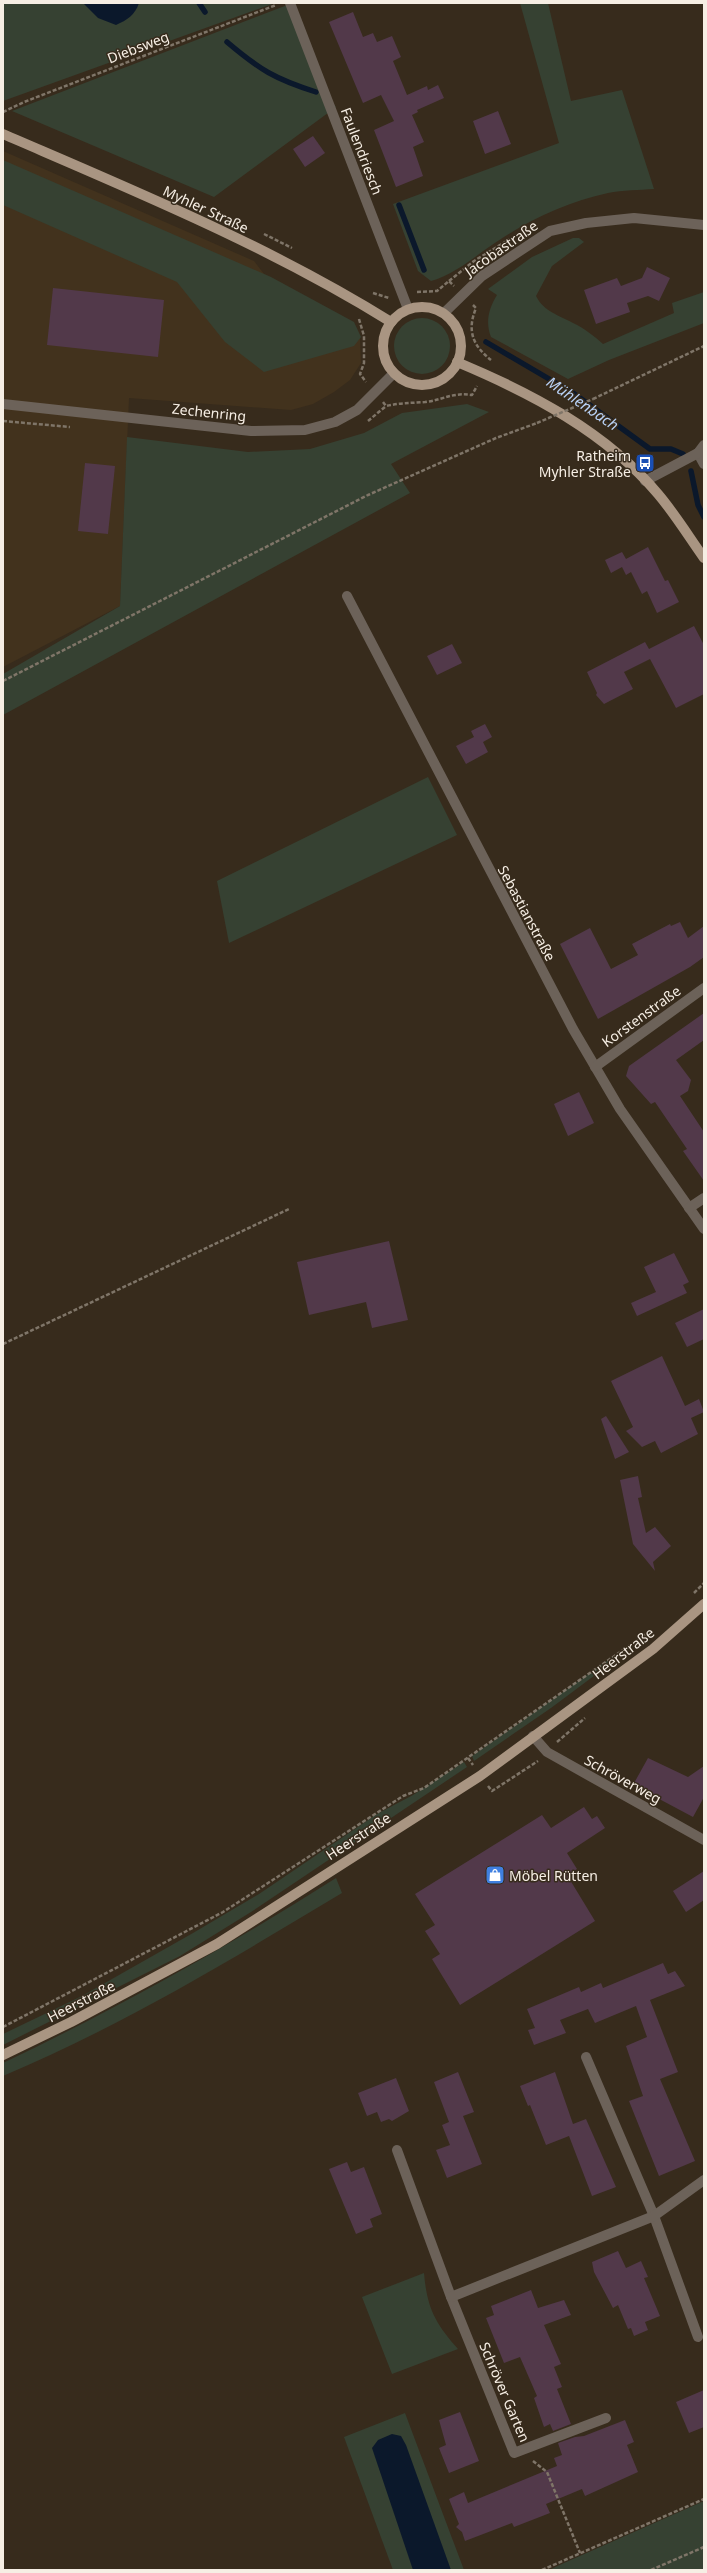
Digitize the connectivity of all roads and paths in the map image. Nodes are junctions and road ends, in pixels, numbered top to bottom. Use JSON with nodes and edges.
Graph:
{"nodes":[{"id":1,"x":281,"y":3,"type":"edge"},
{"id":2,"x":290,"y":3,"type":"edge"},
{"id":3,"x":3,"y":112,"type":"edge"},
{"id":4,"x":3,"y":134,"type":"edge"},
{"id":5,"x":704,"y":225,"type":"edge"},
{"id":6,"x":462,"y":294,"type":"junction"},
{"id":7,"x":402,"y":296,"type":"junction"},
{"id":8,"x":365,"y":306,"type":"junction"},
{"id":9,"x":408,"y":309,"type":"junction"},
{"id":10,"x":444,"y":313,"type":"junction"},
{"id":11,"x":391,"y":322,"type":"junction"},
{"id":12,"x":704,"y":346,"type":"edge"},
{"id":13,"x":457,"y":362,"type":"junction"},
{"id":14,"x":394,"y":373,"type":"junction"},
{"id":15,"x":485,"y":374,"type":"junction"},
{"id":16,"x":375,"y":392,"type":"junction"},
{"id":17,"x":3,"y":404,"type":"edge"},
{"id":18,"x":701,"y":449,"type":"edge"},
{"id":19,"x":704,"y":464,"type":"edge"},
{"id":20,"x":645,"y":481,"type":"junction"},
{"id":21,"x":704,"y":558,"type":"edge"},
{"id":22,"x":347,"y":596,"type":"dead end"},
{"id":23,"x":3,"y":680,"type":"edge"},
{"id":24,"x":704,"y":988,"type":"edge"},
{"id":25,"x":595,"y":1067,"type":"junction"},
{"id":26,"x":704,"y":1198,"type":"edge"},
{"id":27,"x":689,"y":1208,"type":"junction"},
{"id":28,"x":289,"y":1209,"type":"dead end"},
{"id":29,"x":704,"y":1230,"type":"edge"},
{"id":30,"x":3,"y":1344,"type":"edge"},
{"id":31,"x":704,"y":1583,"type":"edge"},
{"id":32,"x":693,"y":1594,"type":"dead end"},
{"id":33,"x":704,"y":1604,"type":"edge"},
{"id":34,"x":654,"y":1629,"type":"dead end"},
{"id":35,"x":533,"y":1736,"type":"junction"},
{"id":36,"x":704,"y":1840,"type":"edge"},
{"id":37,"x":3,"y":2027,"type":"edge"},
{"id":38,"x":3,"y":2055,"type":"edge"},
{"id":39,"x":586,"y":2057,"type":"dead end"},
{"id":40,"x":397,"y":2150,"type":"dead end"},
{"id":41,"x":704,"y":2180,"type":"edge"},
{"id":42,"x":654,"y":2216,"type":"junction"},
{"id":43,"x":451,"y":2297,"type":"junction"},
{"id":44,"x":698,"y":2337,"type":"dead end"},
{"id":45,"x":606,"y":2418,"type":"dead end"},
{"id":46,"x":514,"y":2453,"type":"junction"},
{"id":47,"x":704,"y":2498,"type":"edge"},
{"id":48,"x":704,"y":2547,"type":"edge"},
{"id":49,"x":580,"y":2553,"type":"junction"},
{"id":50,"x":542,"y":2570,"type":"edge"},
{"id":51,"x":651,"y":2570,"type":"edge"}],
"edges":[{"from":1,"to":3,"type":"path","name":"Diebsweg"},
{"from":2,"to":7,"type":"street","name":"Faulendriesch"},
{"from":4,"to":8,"type":"main road","name":"Myhler Straße"},
{"from":5,"to":6,"type":"street","name":"Jacobastraße"},
{"from":6,"to":7,"type":"path"},
{"from":6,"to":10,"type":"street","name":"Jacobastraße"},
{"from":6,"to":15,"type":"path"},
{"from":7,"to":8,"type":"path"},
{"from":7,"to":9,"type":"street","name":"Faulendriesch"},
{"from":8,"to":11,"type":"main road","name":"Myhler Straße"},
{"from":8,"to":16,"type":"path"},
{"from":9,"to":10,"type":"main road"},
{"from":9,"to":11,"type":"main road"},
{"from":10,"to":13,"type":"main road"},
{"from":11,"to":14,"type":"main road"},
{"from":12,"to":23,"type":"path","bridge":true},
{"from":13,"to":14,"type":"main road"},
{"from":13,"to":15,"type":"main road"},
{"from":14,"to":16,"type":"street","name":"Zechenring"},
{"from":15,"to":16,"type":"path"},
{"from":15,"to":20,"type":"main road"},
{"from":16,"to":17,"type":"street","name":"Zechenring"},
{"from":18,"to":19,"type":"street"},
{"from":18,"to":20,"type":"street"},
{"from":20,"to":21,"type":"main road"},
{"from":22,"to":25,"type":"street","name":"Sebastianstraße"},
{"from":24,"to":25,"type":"street","name":"Korstenstraße"},
{"from":25,"to":27,"type":"street","name":"Sebastianstraße"},
{"from":26,"to":27,"type":"street"},
{"from":27,"to":29,"type":"street","name":"Sebastianstraße"},
{"from":28,"to":30,"type":"path"},
{"from":31,"to":32,"type":"path"},
{"from":33,"to":35,"type":"main road","name":"Heerstraße"},
{"from":34,"to":37,"type":"path"},
{"from":35,"to":36,"type":"street","name":"Schröverweg"},
{"from":35,"to":38,"type":"main road","name":"Heerstraße"},
{"from":39,"to":42,"type":"street"},
{"from":40,"to":43,"type":"street","name":"Schröver Garten"},
{"from":41,"to":42,"type":"street"},
{"from":42,"to":43,"type":"street"},
{"from":42,"to":44,"type":"street"},
{"from":43,"to":46,"type":"street","name":"Schröver Garten"},
{"from":45,"to":46,"type":"street","name":"Schröver Garten"},
{"from":46,"to":49,"type":"path"},
{"from":47,"to":49,"type":"path"},
{"from":48,"to":51,"type":"path"},
{"from":49,"to":50,"type":"path"}]}
